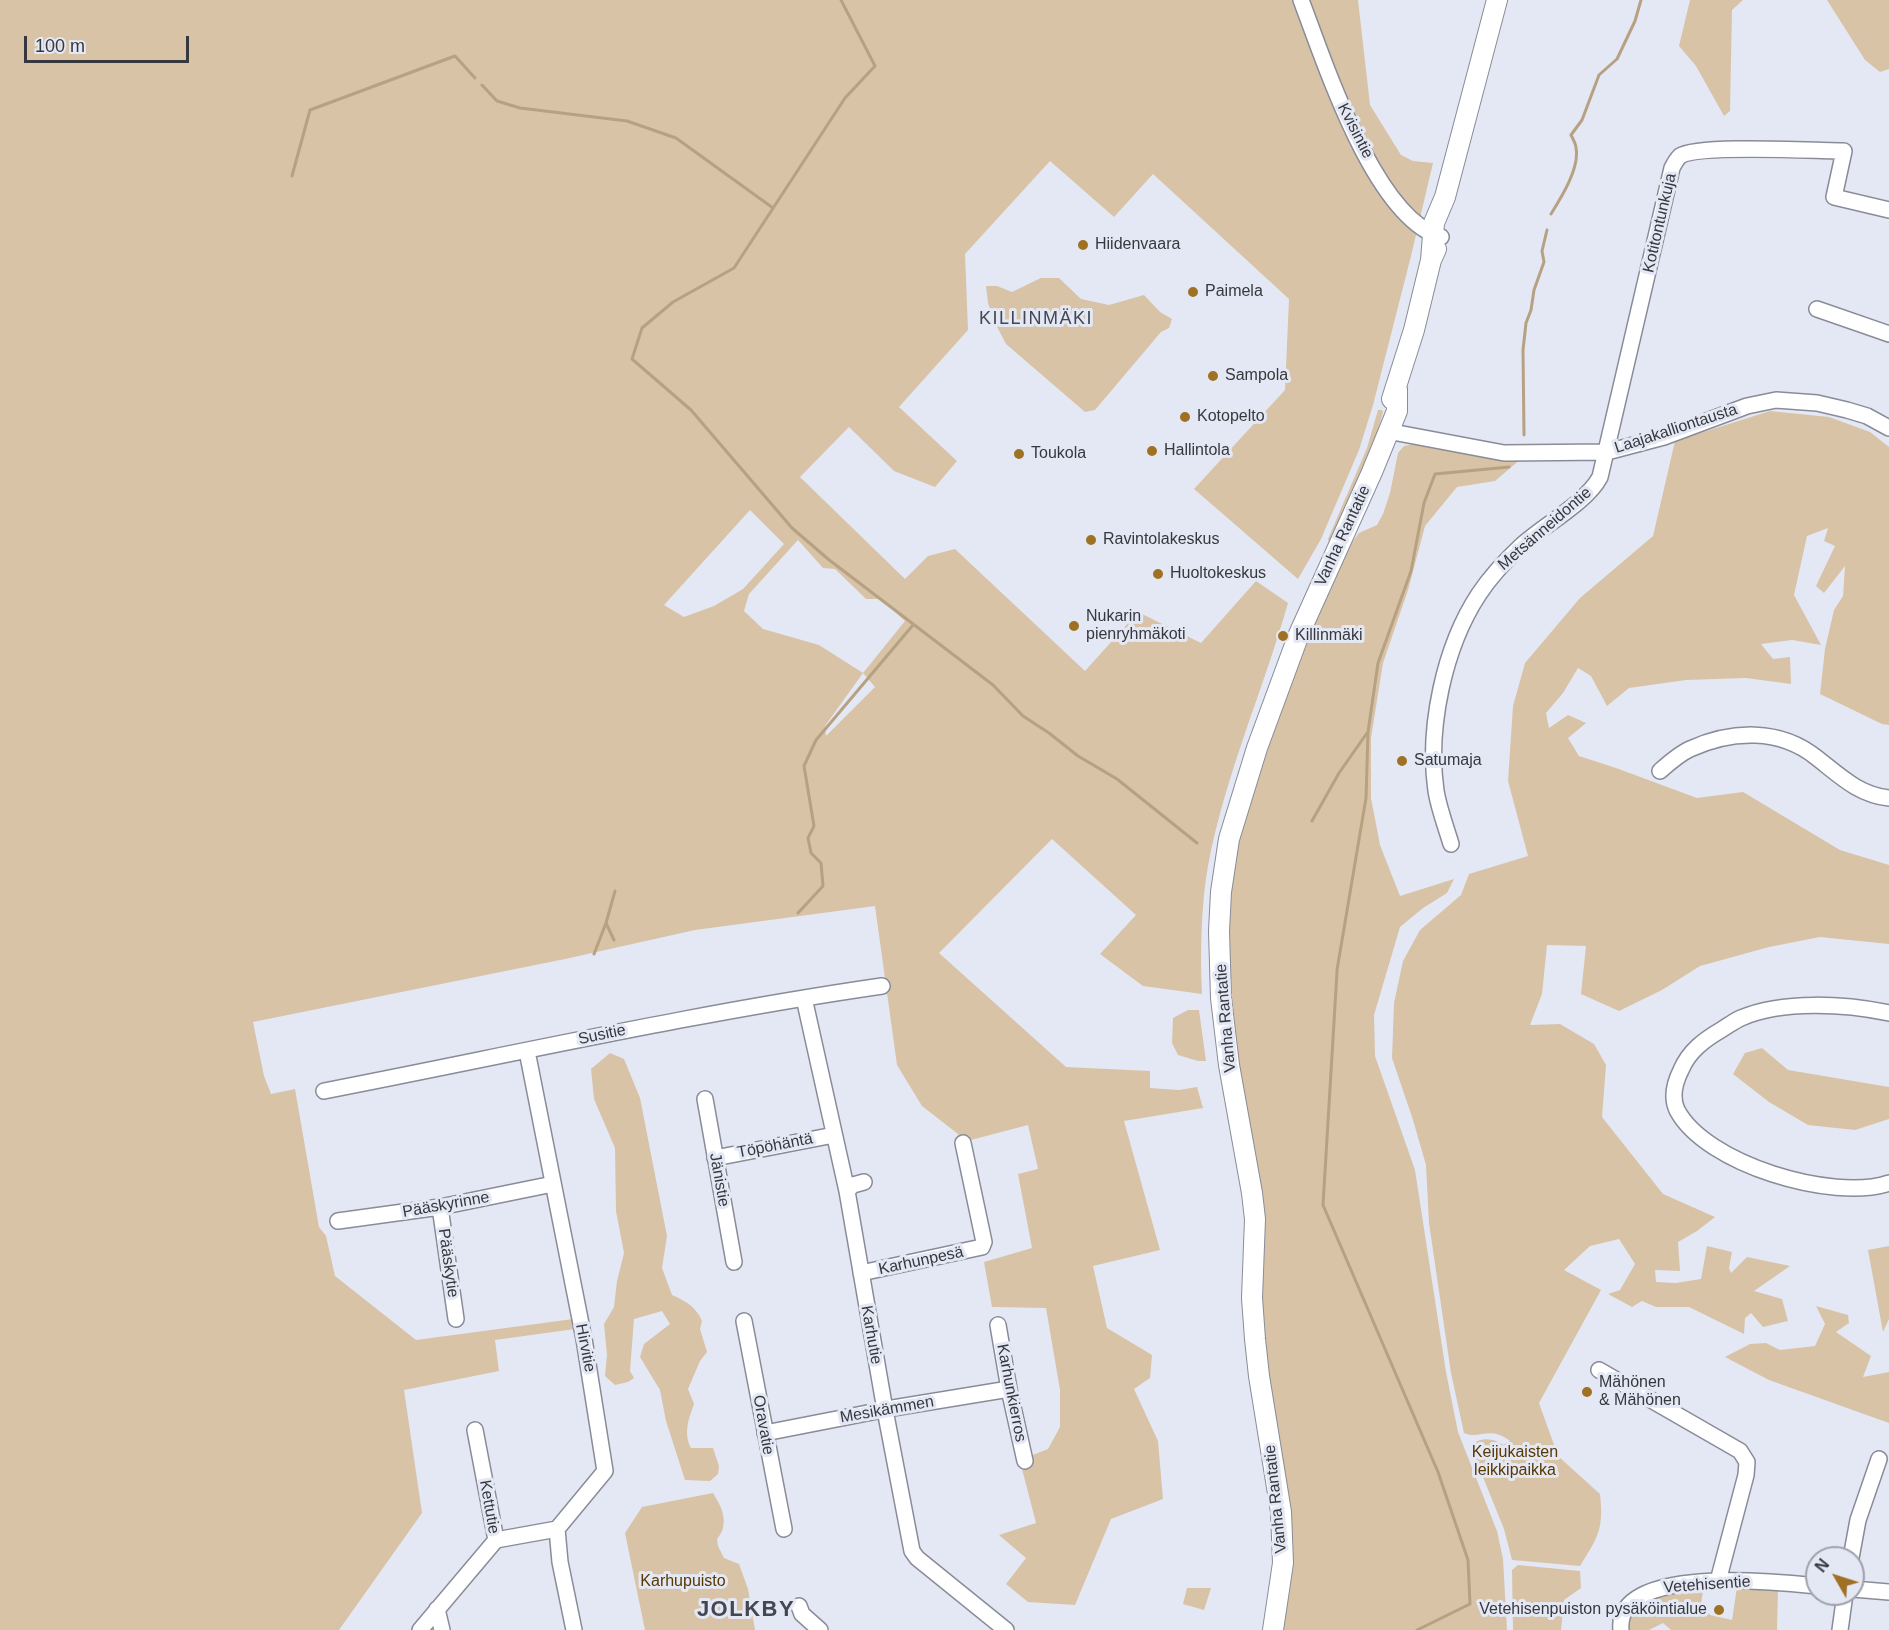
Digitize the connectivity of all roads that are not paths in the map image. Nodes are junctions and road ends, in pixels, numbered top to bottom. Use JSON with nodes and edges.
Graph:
{"nodes":[{"id":1,"x":1301,"y":0,"type":"edge"},
{"id":2,"x":1497,"y":0,"type":"edge"},
{"id":3,"x":1889,"y":210,"type":"edge"},
{"id":4,"x":1437,"y":236,"type":"junction"},
{"id":5,"x":1817,"y":309,"type":"dead end"},
{"id":6,"x":1889,"y":334,"type":"edge"},
{"id":7,"x":1889,"y":428,"type":"edge"},
{"id":8,"x":1387,"y":431,"type":"junction"},
{"id":9,"x":1607,"y":452,"type":"junction"},
{"id":10,"x":1660,"y":771,"type":"dead end"},
{"id":11,"x":1889,"y":798,"type":"edge"},
{"id":12,"x":1451,"y":844,"type":"dead end"},
{"id":13,"x":882,"y":986,"type":"dead end"},
{"id":14,"x":804,"y":998,"type":"junction"},
{"id":15,"x":1889,"y":1013,"type":"edge"},
{"id":16,"x":527,"y":1051,"type":"junction"},
{"id":17,"x":324,"y":1091,"type":"dead end"},
{"id":18,"x":705,"y":1099,"type":"dead end"},
{"id":19,"x":834,"y":1135,"type":"junction"},
{"id":20,"x":963,"y":1143,"type":"dead end"},
{"id":21,"x":715,"y":1158,"type":"junction"},
{"id":22,"x":864,"y":1182,"type":"dead end"},
{"id":23,"x":1889,"y":1183,"type":"edge"},
{"id":24,"x":553,"y":1184,"type":"junction"},
{"id":25,"x":847,"y":1191,"type":"junction"},
{"id":26,"x":440,"y":1207,"type":"junction"},
{"id":27,"x":338,"y":1221,"type":"dead end"},
{"id":28,"x":734,"y":1262,"type":"dead end"},
{"id":29,"x":861,"y":1273,"type":"junction"},
{"id":30,"x":456,"y":1319,"type":"dead end"},
{"id":31,"x":744,"y":1321,"type":"dead end"},
{"id":32,"x":998,"y":1325,"type":"dead end"},
{"id":33,"x":1599,"y":1370,"type":"dead end"},
{"id":34,"x":1009,"y":1389,"type":"junction"},
{"id":35,"x":885,"y":1410,"type":"junction"},
{"id":36,"x":475,"y":1430,"type":"dead end"},
{"id":37,"x":765,"y":1432,"type":"junction"},
{"id":38,"x":1879,"y":1460,"type":"dead end"},
{"id":39,"x":1025,"y":1461,"type":"dead end"},
{"id":40,"x":557,"y":1529,"type":"junction"},
{"id":41,"x":784,"y":1529,"type":"dead end"},
{"id":42,"x":496,"y":1540,"type":"junction"},
{"id":43,"x":1853,"y":1546,"type":"edge"},
{"id":44,"x":1718,"y":1581,"type":"junction"},
{"id":45,"x":1805,"y":1585,"type":"edge"},
{"id":46,"x":1865,"y":1590,"type":"edge"},
{"id":47,"x":1889,"y":1592,"type":"edge"},
{"id":48,"x":799,"y":1606,"type":"dead end"},
{"id":49,"x":1843,"y":1606,"type":"edge"},
{"id":50,"x":437,"y":1609,"type":"junction"},
{"id":51,"x":420,"y":1630,"type":"edge"},
{"id":52,"x":442,"y":1630,"type":"edge"},
{"id":53,"x":574,"y":1630,"type":"edge"},
{"id":54,"x":820,"y":1630,"type":"edge"},
{"id":55,"x":1006,"y":1630,"type":"edge"},
{"id":56,"x":1273,"y":1630,"type":"edge"},
{"id":57,"x":1621,"y":1630,"type":"edge"},
{"id":58,"x":1840,"y":1630,"type":"edge"}],
"edges":[{"from":1,"to":4,"type":"street","name":"Kvisintie"},
{"from":2,"to":4,"type":"main road","name":"Vanha Rantatie"},
{"from":3,"to":9,"type":"street","name":"Kotitontunkuja"},
{"from":4,"to":8,"type":"main road","name":"Vanha Rantatie"},
{"from":5,"to":6,"type":"street"},
{"from":7,"to":9,"type":"street","name":"Laajakalliontausta"},
{"from":8,"to":9,"type":"street","name":"Laajakalliontausta"},
{"from":8,"to":56,"type":"main road","name":"Vanha Rantatie"},
{"from":9,"to":12,"type":"street","name":"Metsänneidontie"},
{"from":10,"to":11,"type":"street"},
{"from":13,"to":14,"type":"street","name":"Susitie"},
{"from":14,"to":16,"type":"street","name":"Susitie"},
{"from":14,"to":19,"type":"street","name":"Karhutie"},
{"from":15,"to":23,"type":"street"},
{"from":16,"to":17,"type":"street","name":"Susitie"},
{"from":16,"to":24,"type":"street","name":"Hirvitie"},
{"from":18,"to":21,"type":"street","name":"Jänistie"},
{"from":19,"to":21,"type":"street","name":"Töpöhäntä"},
{"from":19,"to":25,"type":"street","name":"Karhutie"},
{"from":20,"to":29,"type":"street","name":"Karhunpesä"},
{"from":21,"to":28,"type":"street","name":"Jänistie"},
{"from":22,"to":25,"type":"street"},
{"from":24,"to":26,"type":"street","name":"Pääskyrinne"},
{"from":24,"to":40,"type":"street","name":"Hirvitie"},
{"from":25,"to":29,"type":"street","name":"Karhutie"},
{"from":26,"to":27,"type":"street","name":"Pääskyrinne"},
{"from":26,"to":30,"type":"street","name":"Pääskytie"},
{"from":29,"to":35,"type":"street","name":"Karhutie"},
{"from":31,"to":37,"type":"street","name":"Oravatie"},
{"from":32,"to":34,"type":"street","name":"Karhunkierros"},
{"from":33,"to":44,"type":"street"},
{"from":34,"to":35,"type":"street","name":"Mesikämmen"},
{"from":34,"to":39,"type":"street","name":"Karhunkierros"},
{"from":35,"to":37,"type":"street","name":"Mesikämmen"},
{"from":35,"to":55,"type":"street","name":"Karhutie"},
{"from":36,"to":42,"type":"street","name":"Kettutie"},
{"from":37,"to":41,"type":"street","name":"Oravatie"},
{"from":38,"to":43,"type":"street"},
{"from":40,"to":42,"type":"street"},
{"from":40,"to":53,"type":"street"},
{"from":42,"to":50,"type":"street","name":"Kettutie"},
{"from":44,"to":45,"type":"street","name":"Vetehisentie"},
{"from":44,"to":57,"type":"street","name":"Vetehisentie"},
{"from":46,"to":47,"type":"street"},
{"from":48,"to":54,"type":"street"},
{"from":49,"to":58,"type":"street"},
{"from":50,"to":51,"type":"street","name":"Kettutie"},
{"from":50,"to":52,"type":"street"}]}
